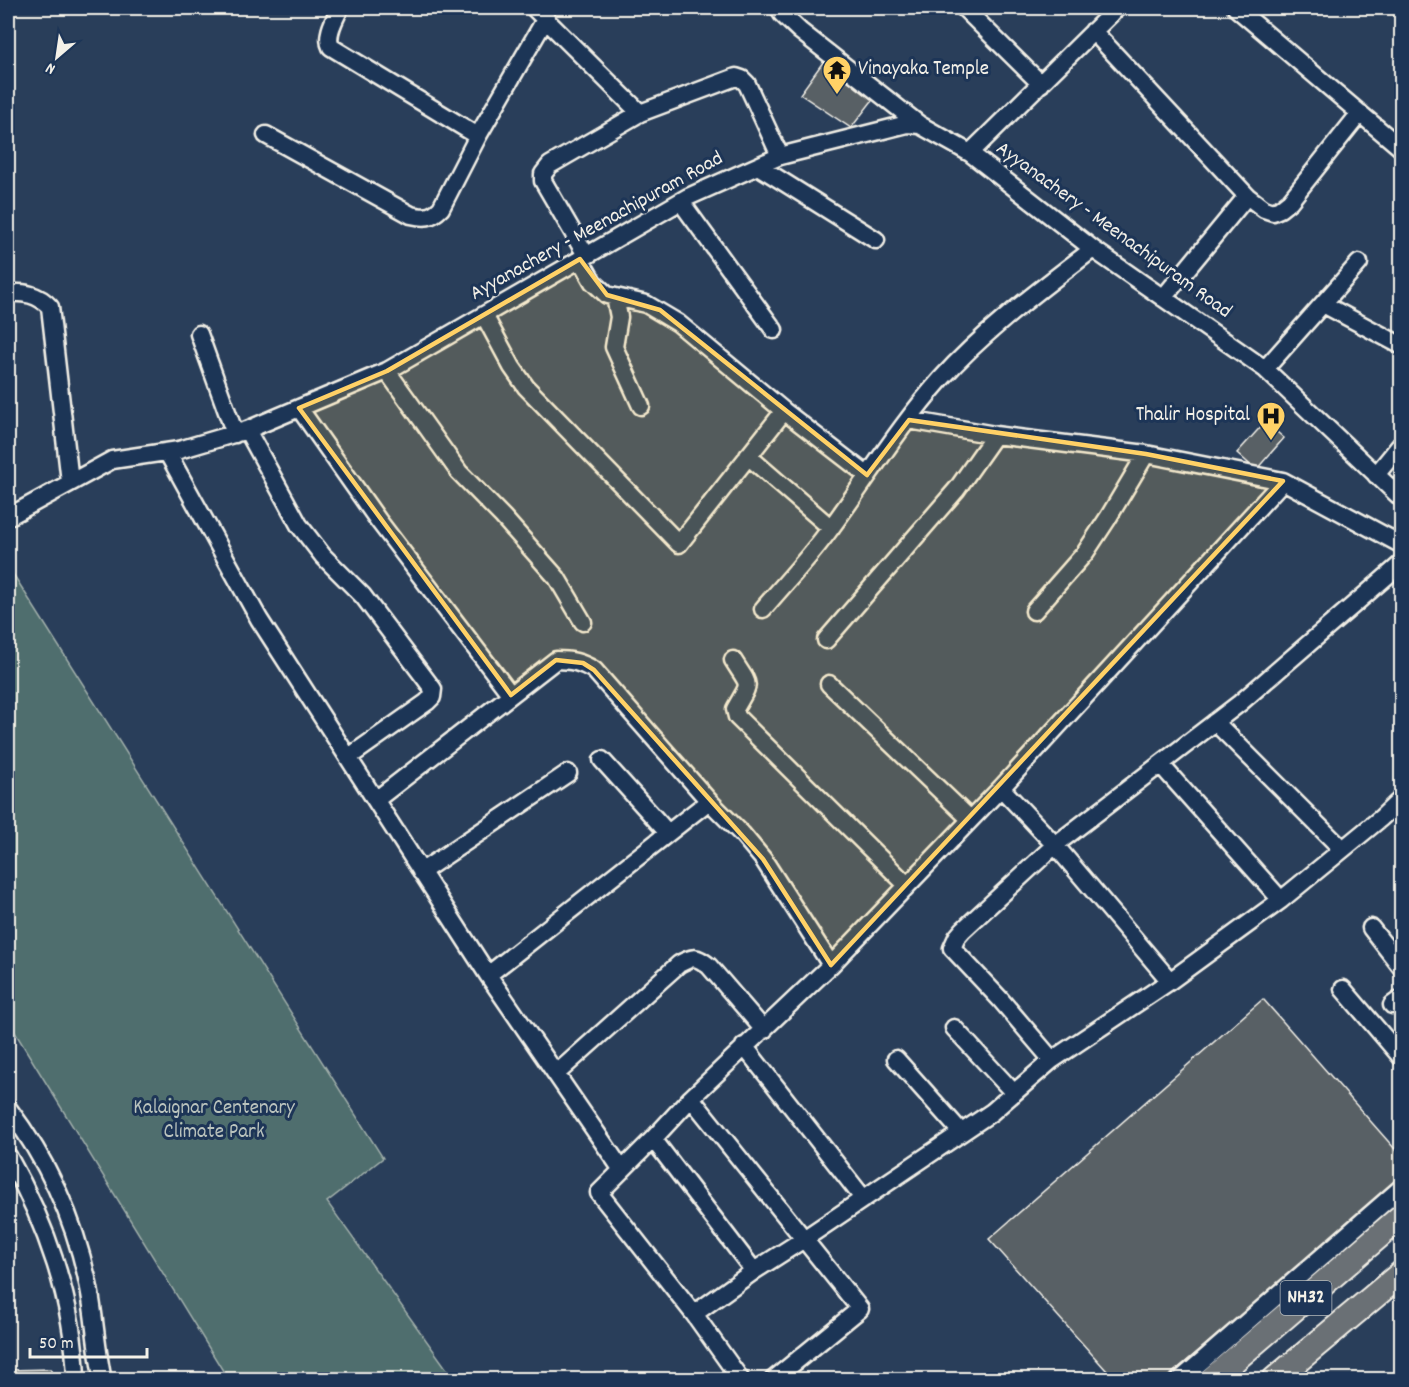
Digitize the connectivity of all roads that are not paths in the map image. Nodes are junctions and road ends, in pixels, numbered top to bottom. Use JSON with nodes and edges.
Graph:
{"nodes":[{"id":1,"x":340,"y":8,"type":"edge"},
{"id":2,"x":779,"y":8,"type":"edge"},
{"id":3,"x":964,"y":8,"type":"edge"},
{"id":4,"x":1117,"y":8,"type":"edge"},
{"id":5,"x":1236,"y":8,"type":"edge"},
{"id":6,"x":540,"y":13,"type":"edge"},
{"id":7,"x":1093,"y":31,"type":"junction"},
{"id":8,"x":1041,"y":84,"type":"junction"},
{"id":9,"x":640,"y":113,"type":"junction"},
{"id":10,"x":1360,"y":113,"type":"junction"},
{"id":11,"x":920,"y":125,"type":"junction"},
{"id":12,"x":266,"y":135,"type":"dead end"},
{"id":13,"x":478,"y":136,"type":"junction"},
{"id":14,"x":1401,"y":149,"type":"edge"},
{"id":15,"x":970,"y":153,"type":"junction"},
{"id":16,"x":780,"y":156,"type":"junction"},
{"id":17,"x":758,"y":166,"type":"junction"},
{"id":18,"x":1247,"y":196,"type":"junction"},
{"id":19,"x":681,"y":202,"type":"junction"},
{"id":20,"x":876,"y":240,"type":"dead end"},
{"id":21,"x":1093,"y":249,"type":"junction"},
{"id":22,"x":583,"y":257,"type":"junction"},
{"id":23,"x":1359,"y":263,"type":"dead end"},
{"id":24,"x":8,"y":293,"type":"edge"},
{"id":25,"x":615,"y":297,"type":"junction"},
{"id":26,"x":1163,"y":298,"type":"junction"},
{"id":27,"x":1323,"y":304,"type":"junction"},
{"id":28,"x":484,"y":315,"type":"junction"},
{"id":29,"x":774,"y":330,"type":"dead end"},
{"id":30,"x":199,"y":334,"type":"dead end"},
{"id":31,"x":1401,"y":346,"type":"edge"},
{"id":32,"x":1265,"y":369,"type":"junction"},
{"id":33,"x":387,"y":371,"type":"junction"},
{"id":34,"x":641,"y":406,"type":"dead end"},
{"id":35,"x":299,"y":408,"type":"junction"},
{"id":36,"x":784,"y":411,"type":"junction"},
{"id":37,"x":909,"y":420,"type":"junction"},
{"id":38,"x":241,"y":432,"type":"junction"},
{"id":39,"x":995,"y":435,"type":"junction"},
{"id":40,"x":1401,"y":444,"type":"edge"},
{"id":41,"x":167,"y":452,"type":"junction"},
{"id":42,"x":1146,"y":454,"type":"junction"},
{"id":43,"x":748,"y":456,"type":"junction"},
{"id":44,"x":867,"y":475,"type":"junction"},
{"id":45,"x":1376,"y":475,"type":"junction"},
{"id":46,"x":1283,"y":481,"type":"junction"},
{"id":47,"x":70,"y":482,"type":"junction"},
{"id":48,"x":1401,"y":499,"type":"edge"},
{"id":49,"x":8,"y":517,"type":"edge"},
{"id":50,"x":831,"y":528,"type":"junction"},
{"id":51,"x":1401,"y":545,"type":"edge"},
{"id":52,"x":1401,"y":563,"type":"edge"},
{"id":53,"x":763,"y":609,"type":"dead end"},
{"id":54,"x":1034,"y":611,"type":"dead end"},
{"id":55,"x":583,"y":622,"type":"dead end"},
{"id":56,"x":826,"y":640,"type":"dead end"},
{"id":57,"x":733,"y":660,"type":"dead end"},
{"id":58,"x":829,"y":684,"type":"dead end"},
{"id":59,"x":511,"y":695,"type":"junction"},
{"id":60,"x":1215,"y":723,"type":"junction"},
{"id":61,"x":349,"y":757,"type":"junction"},
{"id":62,"x":602,"y":760,"type":"dead end"},
{"id":63,"x":1161,"y":765,"type":"junction"},
{"id":64,"x":568,"y":773,"type":"dead end"},
{"id":65,"x":1001,"y":788,"type":"junction"},
{"id":66,"x":1401,"y":798,"type":"edge"},
{"id":67,"x":377,"y":799,"type":"junction"},
{"id":68,"x":709,"y":801,"type":"junction"},
{"id":69,"x":970,"y":819,"type":"junction"},
{"id":70,"x":668,"y":833,"type":"junction"},
{"id":71,"x":1054,"y":845,"type":"junction"},
{"id":72,"x":1342,"y":849,"type":"junction"},
{"id":73,"x":421,"y":872,"type":"junction"},
{"id":74,"x":907,"y":885,"type":"junction"},
{"id":75,"x":1281,"y":900,"type":"junction"},
{"id":76,"x":1371,"y":928,"type":"dead end"},
{"id":77,"x":831,"y":965,"type":"junction"},
{"id":78,"x":1401,"y":968,"type":"edge"},
{"id":79,"x":488,"y":975,"type":"junction"},
{"id":80,"x":1170,"y":981,"type":"junction"},
{"id":81,"x":1344,"y":989,"type":"dead end"},
{"id":82,"x":954,"y":1028,"type":"dead end"},
{"id":83,"x":764,"y":1030,"type":"junction"},
{"id":84,"x":744,"y":1046,"type":"junction"},
{"id":85,"x":1401,"y":1058,"type":"edge"},
{"id":86,"x":896,"y":1059,"type":"dead end"},
{"id":87,"x":1052,"y":1060,"type":"junction"},
{"id":88,"x":556,"y":1074,"type":"junction"},
{"id":89,"x":1014,"y":1093,"type":"junction"},
{"id":90,"x":691,"y":1098,"type":"junction"},
{"id":91,"x":8,"y":1108,"type":"edge"},
{"id":92,"x":961,"y":1132,"type":"junction"},
{"id":93,"x":653,"y":1139,"type":"junction"},
{"id":94,"x":8,"y":1156,"type":"edge"},
{"id":95,"x":622,"y":1170,"type":"junction"},
{"id":96,"x":1401,"y":1187,"type":"edge"},
{"id":97,"x":863,"y":1198,"type":"junction"},
{"id":98,"x":1401,"y":1216,"type":"edge"},
{"id":99,"x":804,"y":1239,"type":"junction"},
{"id":100,"x":754,"y":1271,"type":"junction"},
{"id":101,"x":1398,"y":1277,"type":"edge"},
{"id":102,"x":694,"y":1314,"type":"junction"},
{"id":103,"x":1281,"y":1373,"type":"edge"},
{"id":104,"x":76,"y":1380,"type":"edge"},
{"id":105,"x":103,"y":1380,"type":"edge"},
{"id":106,"x":741,"y":1380,"type":"edge"},
{"id":107,"x":773,"y":1380,"type":"edge"},
{"id":108,"x":1180,"y":1380,"type":"edge"},
{"id":109,"x":1211,"y":1380,"type":"edge"}],
"edges":[{"from":1,"to":13,"type":"street"},
{"from":2,"to":11,"type":"street"},
{"from":3,"to":8,"type":"street"},
{"from":4,"to":7,"type":"street"},
{"from":5,"to":10,"type":"street"},
{"from":6,"to":9,"type":"street"},
{"from":6,"to":13,"type":"street"},
{"from":7,"to":8,"type":"street"},
{"from":7,"to":18,"type":"street"},
{"from":8,"to":15,"type":"street"},
{"from":9,"to":16,"type":"street"},
{"from":9,"to":22,"type":"street"},
{"from":10,"to":14,"type":"street"},
{"from":10,"to":18,"type":"street"},
{"from":11,"to":15,"type":"street","name":"Ayyanachery - Meenachipuram Road"},
{"from":11,"to":16,"type":"street","name":"Ayyanachery - Meenachipuram Road"},
{"from":12,"to":13,"type":"street"},
{"from":15,"to":21,"type":"street","name":"Ayyanachery - Meenachipuram Road"},
{"from":16,"to":17,"type":"street","name":"Ayyanachery - Meenachipuram Road"},
{"from":17,"to":19,"type":"street","name":"Ayyanachery - Meenachipuram Road"},
{"from":17,"to":20,"type":"street"},
{"from":18,"to":26,"type":"street"},
{"from":19,"to":22,"type":"street","name":"Ayyanachery - Meenachipuram Road"},
{"from":19,"to":29,"type":"street"},
{"from":21,"to":26,"type":"street","name":"Ayyanachery - Meenachipuram Road"},
{"from":21,"to":37,"type":"street"},
{"from":22,"to":25,"type":"street"},
{"from":22,"to":28,"type":"street","name":"Ayyanachery - Meenachipuram Road"},
{"from":23,"to":27,"type":"street"},
{"from":24,"to":47,"type":"street"},
{"from":25,"to":34,"type":"street"},
{"from":25,"to":36,"type":"street"},
{"from":26,"to":32,"type":"street","name":"Ayyanachery - Meenachipuram Road"},
{"from":27,"to":31,"type":"street"},
{"from":27,"to":32,"type":"street"},
{"from":28,"to":33,"type":"street","name":"Ayyanachery - Meenachipuram Road"},
{"from":28,"to":43,"type":"street"},
{"from":30,"to":38,"type":"street"},
{"from":32,"to":45,"type":"street","name":"Ayyanachery - Meenachipuram Road"},
{"from":33,"to":35,"type":"street","name":"Ayyanachery - Meenachipuram Road"},
{"from":33,"to":55,"type":"street"},
{"from":35,"to":38,"type":"street","name":"Ayyanachery - Meenachipuram Road"},
{"from":35,"to":59,"type":"street"},
{"from":36,"to":43,"type":"street"},
{"from":36,"to":44,"type":"street"},
{"from":37,"to":39,"type":"street"},
{"from":37,"to":44,"type":"street"},
{"from":38,"to":41,"type":"street","name":"Ayyanachery - Meenachipuram Road"},
{"from":38,"to":61,"type":"street"},
{"from":39,"to":42,"type":"street"},
{"from":39,"to":56,"type":"street"},
{"from":40,"to":45,"type":"street"},
{"from":41,"to":47,"type":"street","name":"Ayyanachery - Meenachipuram Road"},
{"from":41,"to":61,"type":"street"},
{"from":42,"to":46,"type":"street"},
{"from":42,"to":54,"type":"street"},
{"from":43,"to":50,"type":"street"},
{"from":44,"to":50,"type":"street"},
{"from":45,"to":48,"type":"street","name":"Ayyanachery - Meenachipuram Road"},
{"from":46,"to":51,"type":"street"},
{"from":46,"to":65,"type":"street"},
{"from":47,"to":49,"type":"street","name":"Ayyanachery - Meenachipuram Road"},
{"from":50,"to":53,"type":"street"},
{"from":52,"to":60,"type":"street"},
{"from":57,"to":74,"type":"street"},
{"from":58,"to":69,"type":"street"},
{"from":59,"to":67,"type":"street"},
{"from":59,"to":68,"type":"street"},
{"from":60,"to":63,"type":"street"},
{"from":60,"to":72,"type":"street"},
{"from":61,"to":67,"type":"street"},
{"from":62,"to":70,"type":"street"},
{"from":63,"to":71,"type":"street"},
{"from":63,"to":75,"type":"street"},
{"from":64,"to":73,"type":"street"},
{"from":65,"to":69,"type":"street"},
{"from":65,"to":71,"type":"street"},
{"from":66,"to":72,"type":"street"},
{"from":67,"to":73,"type":"street"},
{"from":68,"to":70,"type":"street"},
{"from":68,"to":77,"type":"street"},
{"from":69,"to":74,"type":"street"},
{"from":70,"to":79,"type":"street"},
{"from":71,"to":80,"type":"street"},
{"from":71,"to":87,"type":"street"},
{"from":72,"to":75,"type":"street"},
{"from":73,"to":79,"type":"street"},
{"from":74,"to":77,"type":"street"},
{"from":75,"to":80,"type":"street"},
{"from":76,"to":78,"type":"street"},
{"from":77,"to":83,"type":"street"},
{"from":79,"to":88,"type":"street"},
{"from":80,"to":87,"type":"street"},
{"from":81,"to":85,"type":"street"},
{"from":82,"to":89,"type":"street"},
{"from":83,"to":84,"type":"street"},
{"from":83,"to":88,"type":"street"},
{"from":84,"to":90,"type":"street"},
{"from":84,"to":97,"type":"street"},
{"from":86,"to":92,"type":"street"},
{"from":87,"to":89,"type":"street"},
{"from":88,"to":95,"type":"street"},
{"from":89,"to":92,"type":"street"},
{"from":90,"to":93,"type":"street"},
{"from":90,"to":99,"type":"street"},
{"from":91,"to":105,"type":"street"},
{"from":92,"to":97,"type":"street"},
{"from":93,"to":95,"type":"street"},
{"from":93,"to":100,"type":"street"},
{"from":94,"to":104,"type":"street"},
{"from":95,"to":102,"type":"street"},
{"from":96,"to":108,"type":"street"},
{"from":97,"to":99,"type":"street"},
{"from":98,"to":109,"type":"highway","number":"NH32"},
{"from":99,"to":100,"type":"street"},
{"from":99,"to":107,"type":"street"},
{"from":100,"to":102,"type":"street"},
{"from":101,"to":103,"type":"highway","number":"NH32"},
{"from":102,"to":106,"type":"street"}]}
